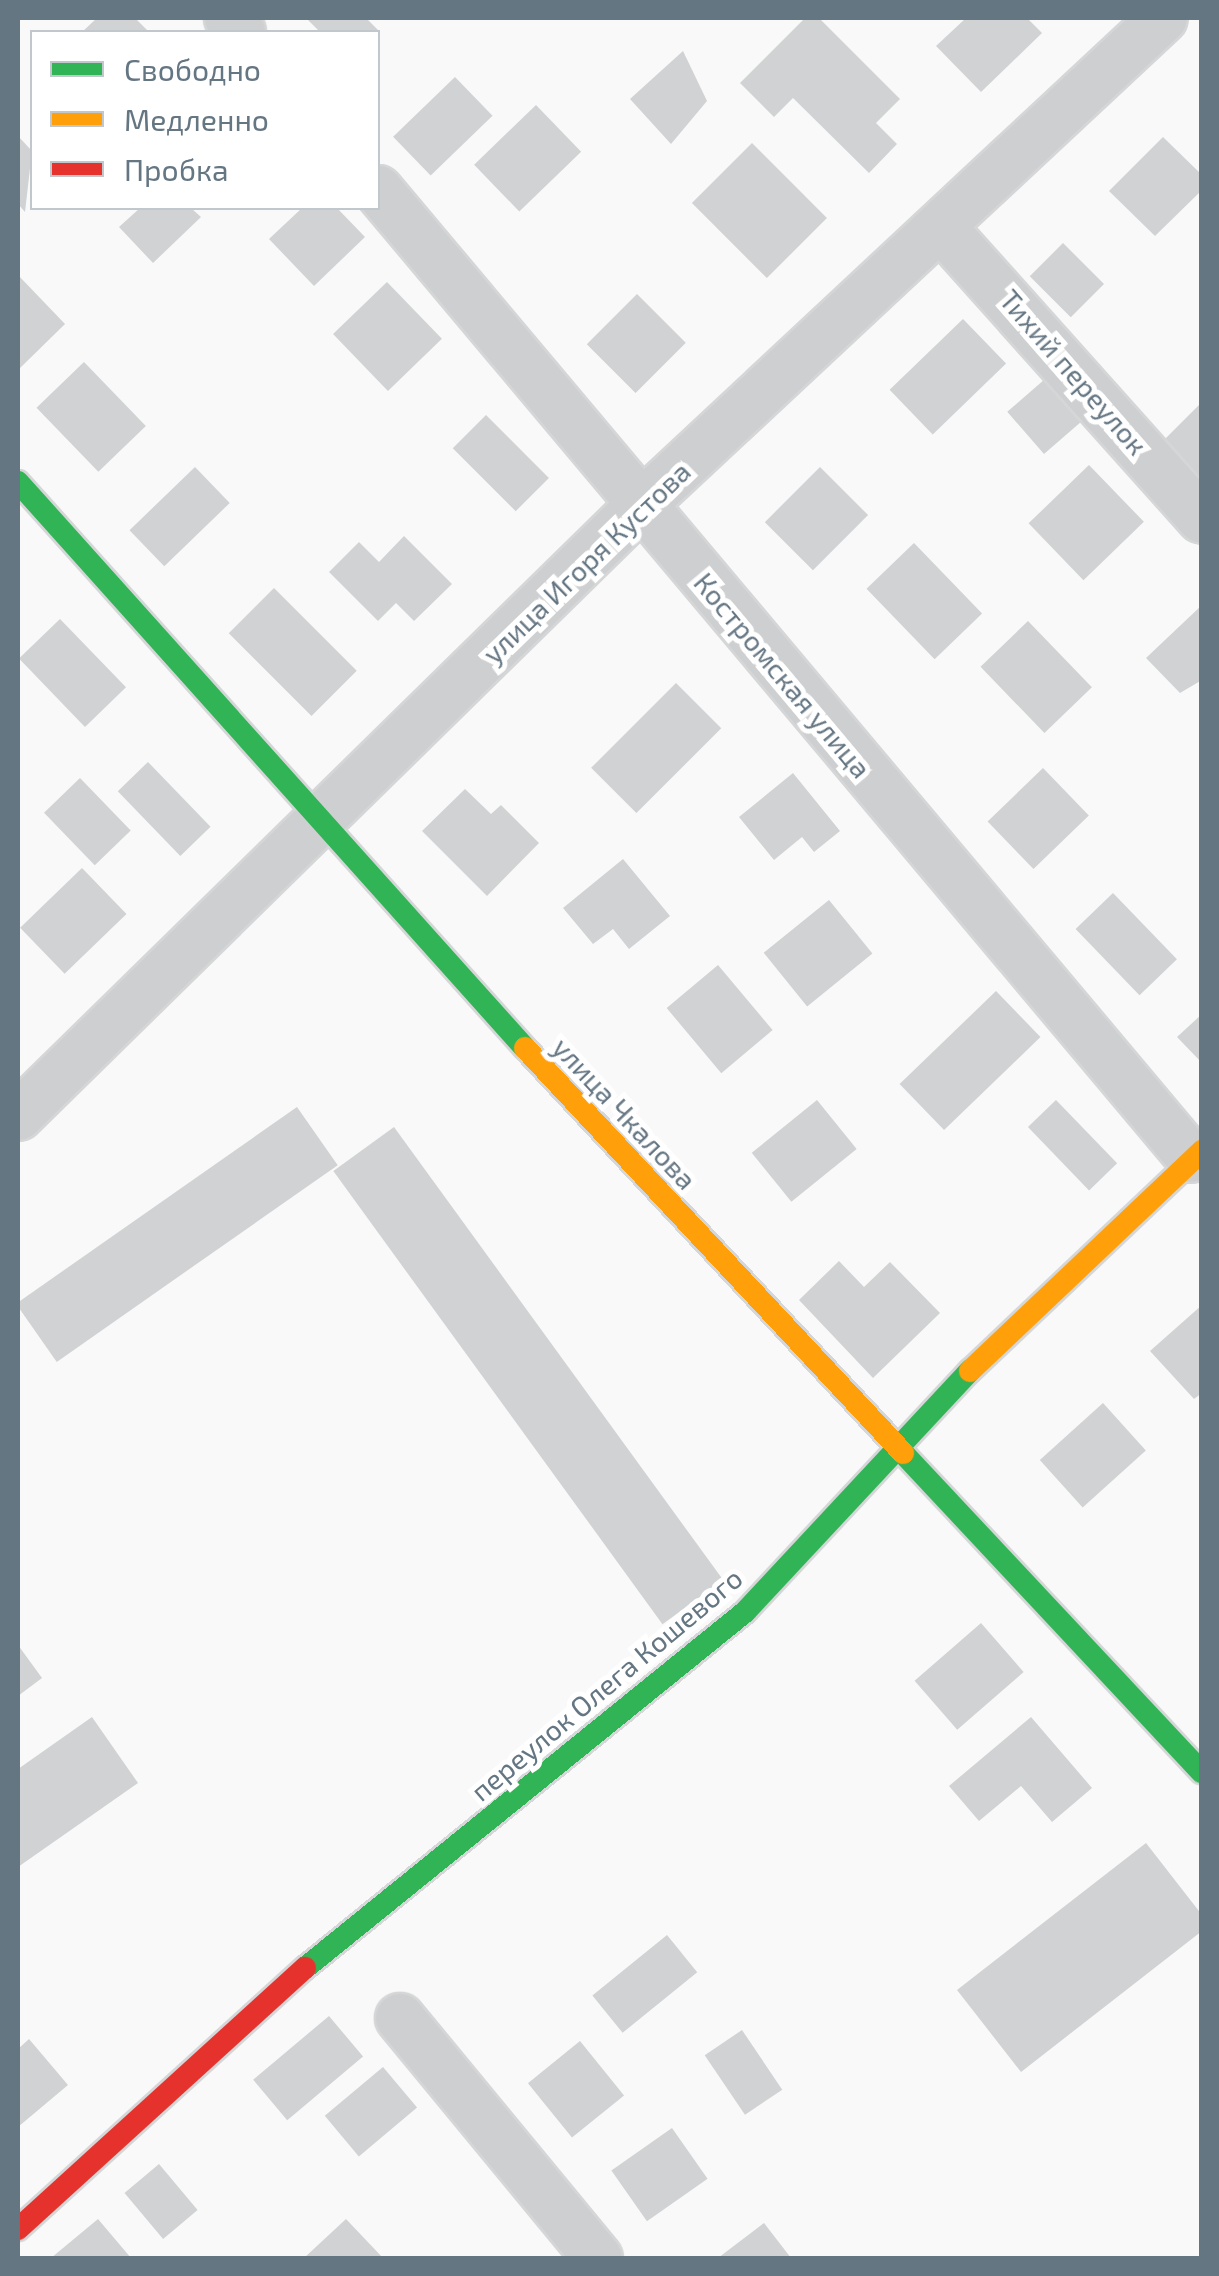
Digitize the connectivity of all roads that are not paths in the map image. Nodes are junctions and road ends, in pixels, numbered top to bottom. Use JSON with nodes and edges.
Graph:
{"nodes":[{"id":1,"x":1163,"y":18,"type":"edge"},
{"id":2,"x":380,"y":192,"type":"edge"},
{"id":3,"x":942,"y":228,"type":"junction"},
{"id":4,"x":18,"y":482,"type":"edge"},
{"id":5,"x":640,"y":506,"type":"junction"},
{"id":6,"x":1202,"y":520,"type":"edge"},
{"id":7,"x":317,"y":825,"type":"junction"},
{"id":8,"x":18,"y":1116,"type":"edge"},
{"id":9,"x":1196,"y":1154,"type":"edge"},
{"id":10,"x":892,"y":1444,"type":"junction"},
{"id":11,"x":1202,"y":1772,"type":"edge"},
{"id":12,"x":400,"y":2018,"type":"dead end"},
{"id":13,"x":18,"y":2229,"type":"edge"},
{"id":14,"x":598,"y":2258,"type":"edge"}],
"edges":[{"from":1,"to":3,"type":"street","name":"улица Игоря Кустова"},
{"from":2,"to":5,"type":"street","name":"Костромская улица"},
{"from":3,"to":5,"type":"street","name":"улица Игоря Кустова"},
{"from":3,"to":6,"type":"street","name":"Тихий переулок"},
{"from":4,"to":7,"type":"street","name":"улица Чкалова"},
{"from":5,"to":7,"type":"street","name":"улица Игоря Кустова"},
{"from":5,"to":9,"type":"street","name":"Костромская улица"},
{"from":7,"to":8,"type":"street","name":"улица Игоря Кустова"},
{"from":7,"to":10,"type":"street","name":"улица Чкалова"},
{"from":9,"to":10,"type":"street","name":"переулок Олега Кошевого"},
{"from":10,"to":11,"type":"street","name":"улица Чкалова"},
{"from":10,"to":13,"type":"street","name":"переулок Олега Кошевого"},
{"from":12,"to":14,"type":"street"}]}
